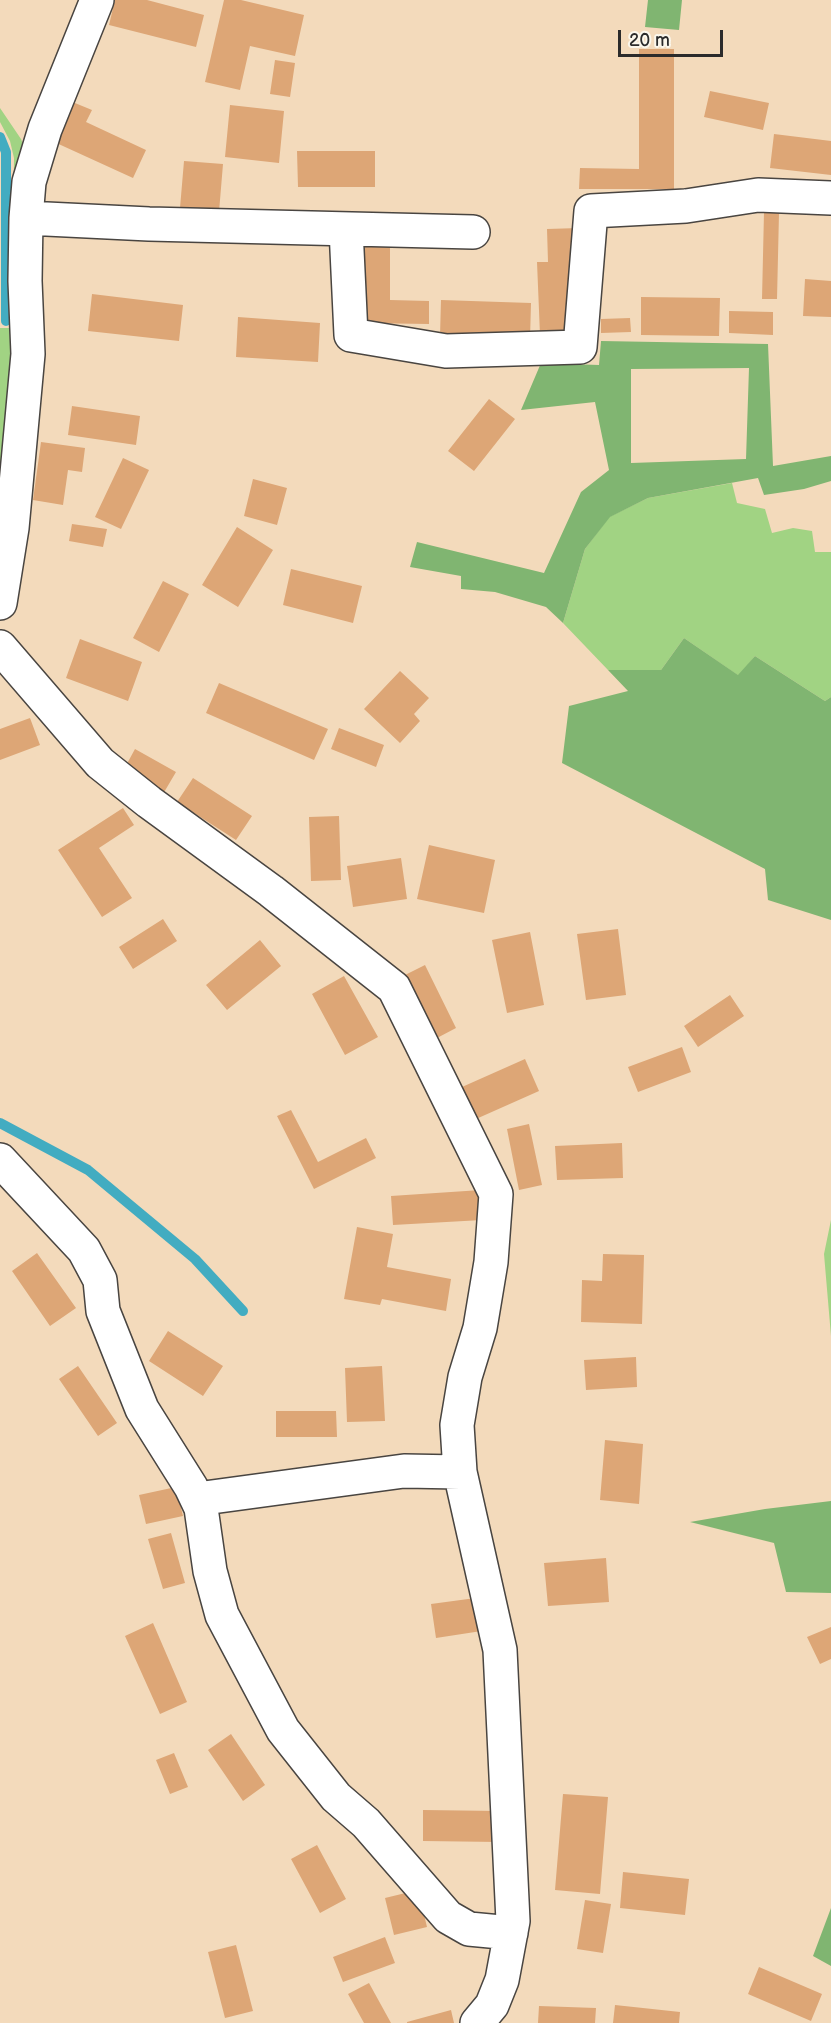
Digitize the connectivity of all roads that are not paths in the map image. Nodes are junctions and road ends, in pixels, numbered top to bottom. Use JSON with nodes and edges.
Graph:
{"nodes":[{"id":1,"x":97,"y":0,"type":"edge"},
{"id":2,"x":831,"y":198,"type":"edge"},
{"id":3,"x":26,"y":218,"type":"junction"},
{"id":4,"x":346,"y":229,"type":"junction"},
{"id":5,"x":473,"y":232,"type":"dead end"},
{"id":6,"x":0,"y":603,"type":"edge"},
{"id":7,"x":0,"y":647,"type":"edge"},
{"id":8,"x":0,"y":1160,"type":"edge"},
{"id":9,"x":460,"y":1472,"type":"junction"},
{"id":10,"x":197,"y":1499,"type":"junction"},
{"id":11,"x":511,"y":1933,"type":"junction"},
{"id":12,"x":477,"y":2023,"type":"edge"}],
"edges":[{"from":1,"to":3,"type":"street"},
{"from":2,"to":4,"type":"street"},
{"from":3,"to":4,"type":"street"},
{"from":3,"to":6,"type":"street"},
{"from":4,"to":5,"type":"street"},
{"from":7,"to":9,"type":"street"},
{"from":8,"to":10,"type":"street"},
{"from":9,"to":10,"type":"street"},
{"from":9,"to":11,"type":"street"},
{"from":10,"to":11,"type":"street"},
{"from":11,"to":12,"type":"street"}]}
